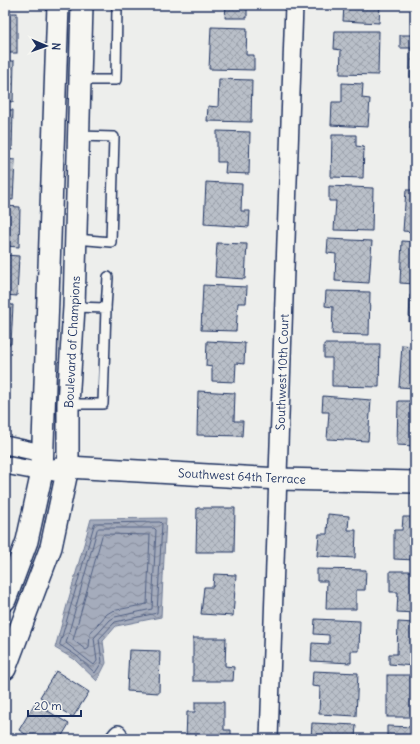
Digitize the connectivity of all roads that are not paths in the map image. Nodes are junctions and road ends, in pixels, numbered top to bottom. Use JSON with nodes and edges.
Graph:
{"nodes":[{"id":1,"x":58,"y":5,"type":"edge"},
{"id":2,"x":82,"y":5,"type":"edge"},
{"id":3,"x":117,"y":5,"type":"edge"},
{"id":4,"x":294,"y":5,"type":"edge"},
{"id":5,"x":80,"y":80,"type":"junction"},
{"id":6,"x":79,"y":136,"type":"junction"},
{"id":7,"x":76,"y":239,"type":"junction"},
{"id":8,"x":108,"y":277,"type":"dead end"},
{"id":9,"x":74,"y":307,"type":"junction"},
{"id":10,"x":106,"y":308,"type":"junction"},
{"id":11,"x":68,"y":404,"type":"junction"},
{"id":12,"x":5,"y":445,"type":"edge"},
{"id":13,"x":42,"y":463,"type":"junction"},
{"id":14,"x":5,"y":465,"type":"edge"},
{"id":15,"x":68,"y":467,"type":"junction"},
{"id":16,"x":279,"y":479,"type":"junction"},
{"id":17,"x":415,"y":482,"type":"edge"},
{"id":18,"x":5,"y":600,"type":"edge"},
{"id":19,"x":5,"y":669,"type":"edge"},
{"id":20,"x":269,"y":739,"type":"edge"}],
"edges":[{"from":1,"to":13,"type":"street","name":"Boulevard of Champions"},
{"from":2,"to":5,"type":"street","name":"Boulevard of Champions"},
{"from":3,"to":5,"type":"lane"},
{"from":4,"to":16,"type":"street","name":"Southwest 10th Court"},
{"from":5,"to":6,"type":"street","name":"Boulevard of Champions"},
{"from":6,"to":7,"type":"street","name":"Boulevard of Champions"},
{"from":6,"to":7,"type":"lane"},
{"from":7,"to":9,"type":"street","name":"Boulevard of Champions"},
{"from":8,"to":10,"type":"lane"},
{"from":9,"to":10,"type":"lane"},
{"from":9,"to":11,"type":"street","name":"Boulevard of Champions"},
{"from":10,"to":11,"type":"lane"},
{"from":11,"to":15,"type":"street","name":"Boulevard of Champions"},
{"from":12,"to":13,"type":"street"},
{"from":13,"to":14,"type":"street"},
{"from":13,"to":15,"type":"street","name":"Southwest 64th Terrace"},
{"from":13,"to":18,"type":"street","name":"Boulevard of Champions"},
{"from":15,"to":16,"type":"street","name":"Southwest 64th Terrace"},
{"from":15,"to":19,"type":"street","name":"Boulevard of Champions"},
{"from":16,"to":17,"type":"street","name":"Southwest 64th Terrace"},
{"from":16,"to":20,"type":"street","name":"Southwest 10th Court"}]}
